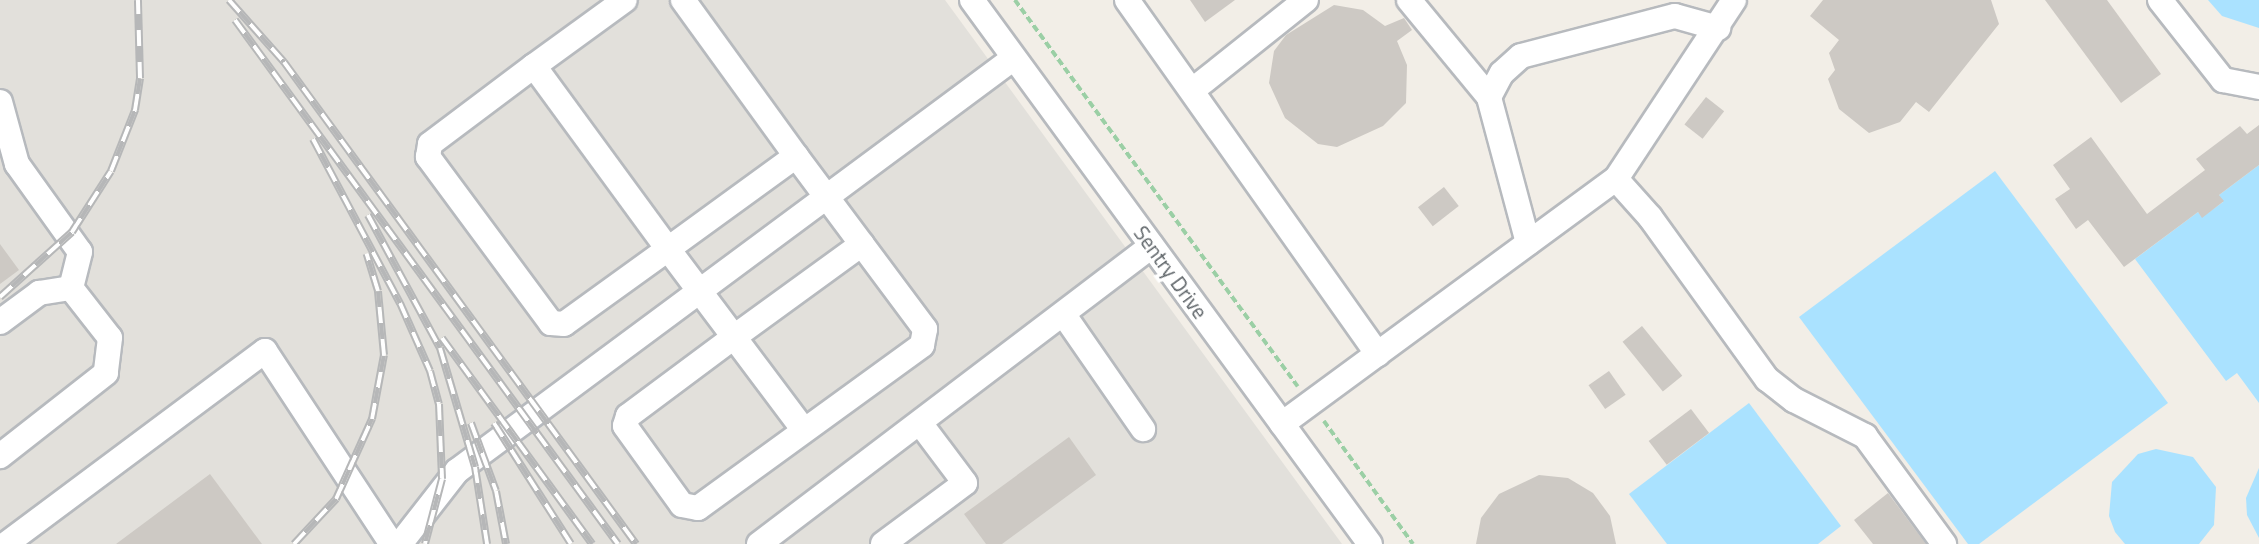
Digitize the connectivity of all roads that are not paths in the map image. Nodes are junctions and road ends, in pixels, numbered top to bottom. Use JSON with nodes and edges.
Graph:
{"nodes":[{"id":1,"x":625,"y":0,"type":"edge"},
{"id":2,"x":683,"y":0,"type":"edge"},
{"id":3,"x":972,"y":0,"type":"edge"},
{"id":4,"x":1127,"y":0,"type":"edge"},
{"id":5,"x":1306,"y":0,"type":"edge"},
{"id":6,"x":1409,"y":0,"type":"edge"},
{"id":7,"x":1734,"y":0,"type":"edge"},
{"id":8,"x":2160,"y":0,"type":"edge"},
{"id":9,"x":1718,"y":29,"type":"junction"},
{"id":10,"x":1014,"y":58,"type":"junction"},
{"id":11,"x":534,"y":66,"type":"junction"},
{"id":12,"x":2259,"y":87,"type":"edge"},
{"id":13,"x":1194,"y":89,"type":"junction"},
{"id":14,"x":1489,"y":97,"type":"junction"},
{"id":15,"x":0,"y":102,"type":"edge"},
{"id":16,"x":796,"y":156,"type":"junction"},
{"id":17,"x":1616,"y":179,"type":"junction"},
{"id":18,"x":826,"y":197,"type":"junction"},
{"id":19,"x":1528,"y":243,"type":"junction"},
{"id":20,"x":862,"y":244,"type":"junction"},
{"id":21,"x":1152,"y":246,"type":"junction"},
{"id":22,"x":668,"y":249,"type":"junction"},
{"id":23,"x":71,"y":288,"type":"junction"},
{"id":24,"x":699,"y":291,"type":"junction"},
{"id":25,"x":1064,"y":315,"type":"junction"},
{"id":26,"x":0,"y":322,"type":"edge"},
{"id":27,"x":734,"y":337,"type":"junction"},
{"id":28,"x":1378,"y":354,"type":"junction"},
{"id":29,"x":920,"y":423,"type":"junction"},
{"id":30,"x":1282,"y":424,"type":"junction"},
{"id":31,"x":803,"y":429,"type":"junction"},
{"id":32,"x":1143,"y":429,"type":"dead end"},
{"id":33,"x":0,"y":456,"type":"edge"},
{"id":34,"x":763,"y":543,"type":"edge"},
{"id":35,"x":6,"y":544,"type":"edge"},
{"id":36,"x":392,"y":544,"type":"edge"},
{"id":37,"x":400,"y":544,"type":"edge"},
{"id":38,"x":883,"y":544,"type":"edge"},
{"id":39,"x":1370,"y":544,"type":"edge"},
{"id":40,"x":1944,"y":544,"type":"edge"}],
"edges":[{"from":1,"to":11,"type":"street"},
{"from":2,"to":16,"type":"street"},
{"from":3,"to":10,"type":"street","name":"Sentry Drive"},
{"from":4,"to":13,"type":"street"},
{"from":5,"to":13,"type":"street"},
{"from":6,"to":14,"type":"street"},
{"from":7,"to":9,"type":"street"},
{"from":8,"to":12,"type":"street"},
{"from":9,"to":14,"type":"street"},
{"from":9,"to":17,"type":"street"},
{"from":10,"to":18,"type":"street"},
{"from":10,"to":21,"type":"street","name":"Sentry Drive"},
{"from":11,"to":22,"type":"street"},
{"from":11,"to":22,"type":"street"},
{"from":13,"to":28,"type":"street"},
{"from":14,"to":19,"type":"street"},
{"from":15,"to":23,"type":"street"},
{"from":16,"to":18,"type":"street"},
{"from":16,"to":22,"type":"street"},
{"from":17,"to":19,"type":"street"},
{"from":17,"to":40,"type":"street"},
{"from":18,"to":20,"type":"street"},
{"from":18,"to":24,"type":"street"},
{"from":19,"to":28,"type":"street"},
{"from":20,"to":27,"type":"street"},
{"from":20,"to":31,"type":"street"},
{"from":21,"to":25,"type":"street"},
{"from":21,"to":30,"type":"street","name":"Sentry Drive"},
{"from":22,"to":24,"type":"street"},
{"from":23,"to":26,"type":"street"},
{"from":23,"to":33,"type":"street"},
{"from":24,"to":27,"type":"street"},
{"from":24,"to":37,"type":"street"},
{"from":25,"to":29,"type":"street"},
{"from":25,"to":32,"type":"street"},
{"from":27,"to":31,"type":"street"},
{"from":27,"to":31,"type":"street"},
{"from":28,"to":30,"type":"street"},
{"from":29,"to":34,"type":"street"},
{"from":29,"to":38,"type":"street"},
{"from":30,"to":39,"type":"street","name":"Sentry Drive"},
{"from":35,"to":36,"type":"street"}]}
